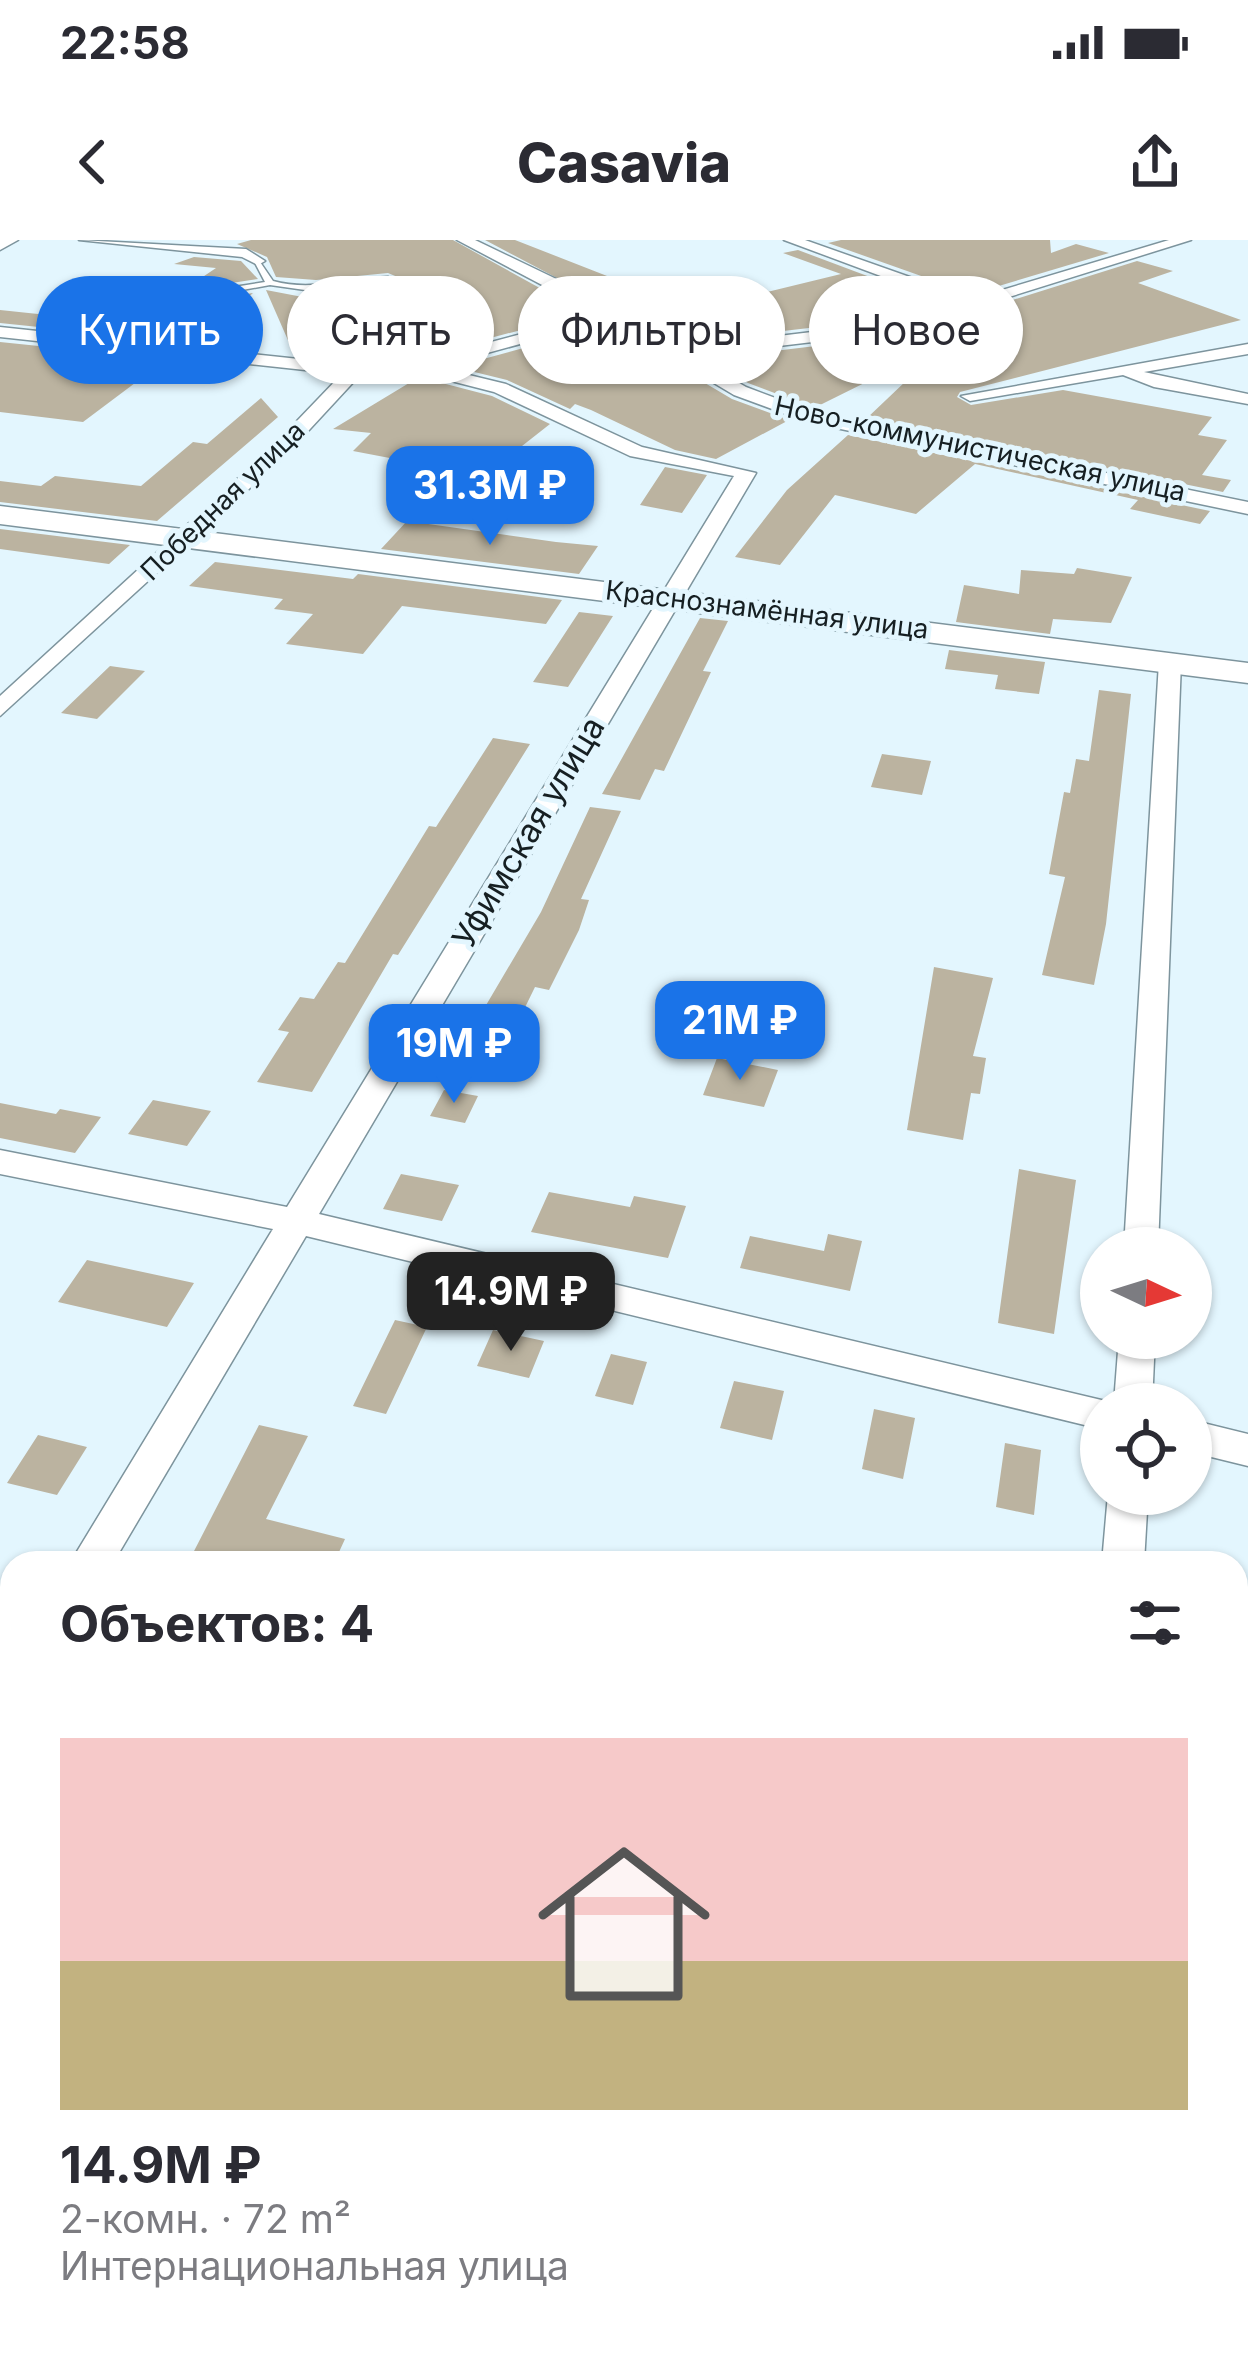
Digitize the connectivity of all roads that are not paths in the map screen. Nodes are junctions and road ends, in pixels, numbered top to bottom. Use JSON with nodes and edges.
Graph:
{"nodes":[{"id":1,"x":86,"y":240,"type":"edge"},
{"id":2,"x":464,"y":240,"type":"edge"},
{"id":3,"x":790,"y":240,"type":"edge"},
{"id":4,"x":1184,"y":240,"type":"edge"},
{"id":5,"x":258,"y":261,"type":"joint"},
{"id":6,"x":534,"y":276,"type":"edge"},
{"id":7,"x":891,"y":276,"type":"edge"},
{"id":8,"x":270,"y":283,"type":"junction"},
{"id":9,"x":263,"y":284,"type":"edge"},
{"id":10,"x":287,"y":287,"type":"edge"},
{"id":11,"x":1023,"y":290,"type":"edge"},
{"id":12,"x":0,"y":332,"type":"edge"},
{"id":13,"x":36,"y":336,"type":"edge"},
{"id":14,"x":1248,"y":349,"type":"edge"},
{"id":15,"x":1128,"y":371,"type":"junction"},
{"id":16,"x":341,"y":384,"type":"edge"},
{"id":17,"x":484,"y":384,"type":"edge"},
{"id":18,"x":729,"y":384,"type":"edge"},
{"id":19,"x":970,"y":396,"type":"dead end"},
{"id":20,"x":1248,"y":399,"type":"edge"},
{"id":21,"x":1248,"y":508,"type":"edge"},
{"id":22,"x":0,"y":515,"type":"edge"},
{"id":23,"x":188,"y":536,"type":"junction"},
{"id":24,"x":668,"y":598,"type":"junction"},
{"id":25,"x":1170,"y":662,"type":"junction"},
{"id":26,"x":1248,"y":673,"type":"edge"},
{"id":27,"x":0,"y":709,"type":"edge"},
{"id":28,"x":0,"y":1162,"type":"edge"},
{"id":29,"x":295,"y":1221,"type":"junction"},
{"id":30,"x":1142,"y":1227,"type":"edge"},
{"id":31,"x":1080,"y":1409,"type":"edge"},
{"id":32,"x":1212,"y":1441,"type":"edge"},
{"id":33,"x":1248,"y":1450,"type":"edge"},
{"id":34,"x":1126,"y":1515,"type":"edge"},
{"id":35,"x":98,"y":1551,"type":"edge"},
{"id":36,"x":1124,"y":1551,"type":"edge"}],
"edges":[{"from":1,"to":5,"type":"street"},
{"from":2,"to":6,"type":"street","name":"Ново-коммунистическая улица"},
{"from":3,"to":7,"type":"street"},
{"from":4,"to":11,"type":"street"},
{"from":5,"to":8,"type":"lane"},
{"from":8,"to":9,"type":"lane"},
{"from":8,"to":10,"type":"lane"},
{"from":12,"to":13,"type":"street"},
{"from":14,"to":15,"type":"street"},
{"from":15,"to":19,"type":"street"},
{"from":15,"to":20,"type":"street"},
{"from":16,"to":23,"type":"street","name":"Победная улица"},
{"from":17,"to":24,"type":"street","name":"Уфимская улица"},
{"from":18,"to":21,"type":"street","name":"Ново-коммунистическая улица"},
{"from":22,"to":23,"type":"street","name":"Краснознамённая улица"},
{"from":23,"to":24,"type":"street","name":"Краснознамённая улица"},
{"from":23,"to":27,"type":"street","name":"Победная улица"},
{"from":24,"to":25,"type":"street","name":"Краснознамённая улица"},
{"from":24,"to":29,"type":"street","name":"Уфимская улица"},
{"from":25,"to":26,"type":"street","name":"Краснознамённая улица"},
{"from":25,"to":30,"type":"street"},
{"from":28,"to":29,"type":"street"},
{"from":29,"to":31,"type":"street"},
{"from":29,"to":35,"type":"street","name":"Уфимская улица"},
{"from":32,"to":33,"type":"street"},
{"from":34,"to":36,"type":"street"}]}
